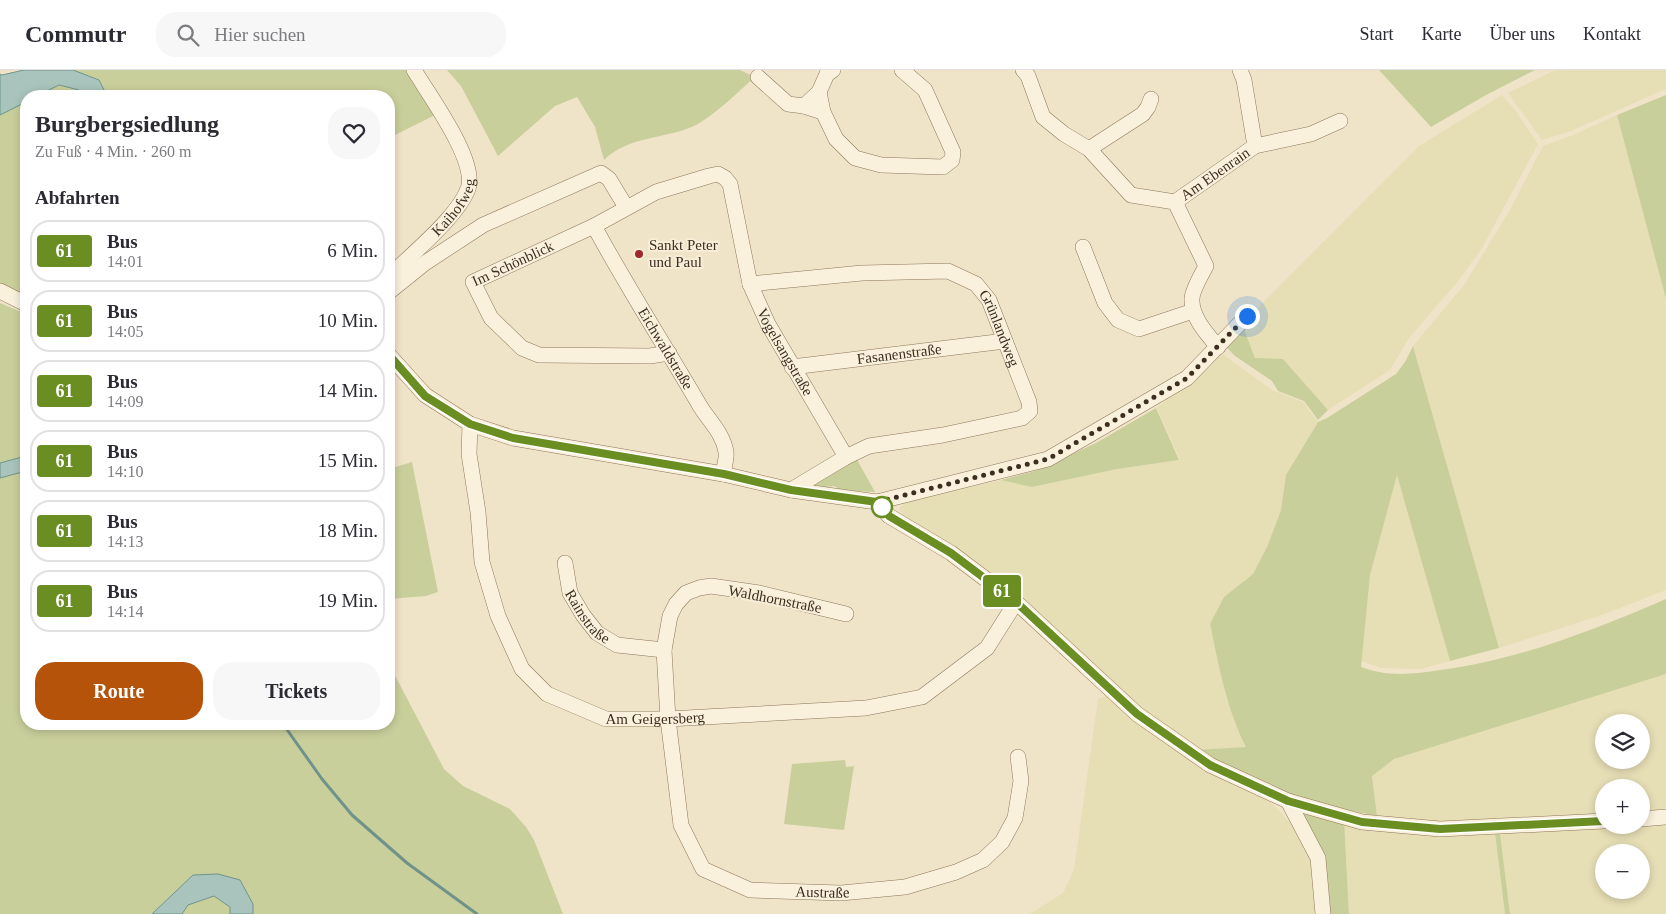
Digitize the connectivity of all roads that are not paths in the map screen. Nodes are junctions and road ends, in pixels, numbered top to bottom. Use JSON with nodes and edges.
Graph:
{"nodes":[{"id":1,"x":414,"y":70,"type":"edge"},
{"id":2,"x":833,"y":70,"type":"edge"},
{"id":3,"x":902,"y":70,"type":"edge"},
{"id":4,"x":1240,"y":70,"type":"edge"},
{"id":5,"x":1029,"y":72,"type":"edge"},
{"id":6,"x":758,"y":77,"type":"dead end"},
{"id":7,"x":819,"y":92,"type":"junction"},
{"id":8,"x":1151,"y":99,"type":"dead end"},
{"id":9,"x":804,"y":106,"type":"junction"},
{"id":10,"x":823,"y":112,"type":"junction"},
{"id":11,"x":1340,"y":121,"type":"dead end"},
{"id":12,"x":1255,"y":146,"type":"junction"},
{"id":13,"x":1088,"y":149,"type":"junction"},
{"id":14,"x":725,"y":178,"type":"joint"},
{"id":15,"x":1175,"y":202,"type":"junction"},
{"id":16,"x":626,"y":207,"type":"junction"},
{"id":17,"x":594,"y":226,"type":"junction"},
{"id":18,"x":1083,"y":247,"type":"dead end"},
{"id":19,"x":395,"y":271,"type":"edge"},
{"id":20,"x":750,"y":284,"type":"junction"},
{"id":21,"x":395,"y":287,"type":"edge"},
{"id":22,"x":0,"y":291,"type":"edge"},
{"id":23,"x":20,"y":301,"type":"edge"},
{"id":24,"x":1194,"y":311,"type":"junction"},
{"id":25,"x":1247,"y":316,"type":"dead end"},
{"id":26,"x":1005,"y":341,"type":"junction"},
{"id":27,"x":1218,"y":347,"type":"junction"},
{"id":28,"x":669,"y":353,"type":"junction"},
{"id":29,"x":395,"y":362,"type":"edge"},
{"id":30,"x":792,"y":367,"type":"junction"},
{"id":31,"x":470,"y":424,"type":"junction"},
{"id":32,"x":846,"y":456,"type":"junction"},
{"id":33,"x":724,"y":474,"type":"junction"},
{"id":34,"x":791,"y":490,"type":"junction"},
{"id":35,"x":877,"y":502,"type":"junction"},
{"id":36,"x":565,"y":563,"type":"dead end"},
{"id":37,"x":1016,"y":602,"type":"junction"},
{"id":38,"x":846,"y":614,"type":"dead end"},
{"id":39,"x":664,"y":650,"type":"junction"},
{"id":40,"x":668,"y":719,"type":"junction"},
{"id":41,"x":1018,"y":757,"type":"dead end"},
{"id":42,"x":1288,"y":801,"type":"junction"},
{"id":43,"x":1666,"y":818,"type":"edge"},
{"id":44,"x":1650,"y":819,"type":"edge"},
{"id":45,"x":1595,"y":821,"type":"edge"},
{"id":46,"x":1323,"y":914,"type":"edge"}],
"edges":[{"from":1,"to":19,"type":"street","name":"Kaihofweg"},
{"from":2,"to":7,"type":"street"},
{"from":3,"to":10,"type":"street"},
{"from":4,"to":12,"type":"street"},
{"from":5,"to":13,"type":"street"},
{"from":6,"to":9,"type":"street"},
{"from":7,"to":9,"type":"street"},
{"from":7,"to":10,"type":"street"},
{"from":8,"to":13,"type":"street"},
{"from":9,"to":10,"type":"street"},
{"from":11,"to":12,"type":"street","name":"Am Ebenrain"},
{"from":12,"to":15,"type":"street","name":"Am Ebenrain"},
{"from":13,"to":15,"type":"street"},
{"from":14,"to":16,"type":"street","name":"Im Schönblick"},
{"from":14,"to":20,"type":"street","name":"Vogelsangstraße"},
{"from":15,"to":24,"type":"street"},
{"from":16,"to":17,"type":"street","name":"Im Schönblick"},
{"from":16,"to":21,"type":"street"},
{"from":17,"to":28,"type":"street","name":"Eichwaldstraße"},
{"from":17,"to":28,"type":"street","name":"Im Schönblick"},
{"from":18,"to":24,"type":"street"},
{"from":20,"to":26,"type":"street","name":"Grünlandweg"},
{"from":20,"to":30,"type":"street","name":"Vogelsangstraße"},
{"from":22,"to":23,"type":"street"},
{"from":24,"to":27,"type":"street"},
{"from":25,"to":27,"type":"street"},
{"from":26,"to":30,"type":"street","name":"Fasanenstraße"},
{"from":26,"to":32,"type":"street","name":"Grünlandweg"},
{"from":27,"to":35,"type":"street"},
{"from":28,"to":33,"type":"street","name":"Eichwaldstraße"},
{"from":29,"to":31,"type":"street"},
{"from":30,"to":32,"type":"street","name":"Vogelsangstraße"},
{"from":31,"to":33,"type":"street"},
{"from":31,"to":40,"type":"street","name":"Am Geigersberg"},
{"from":32,"to":34,"type":"street"},
{"from":33,"to":34,"type":"street"},
{"from":34,"to":35,"type":"street"},
{"from":35,"to":37,"type":"street"},
{"from":36,"to":39,"type":"street","name":"Rainstraße"},
{"from":37,"to":40,"type":"street","name":"Am Geigersberg"},
{"from":37,"to":42,"type":"street"},
{"from":38,"to":39,"type":"street","name":"Waldhornstraße"},
{"from":39,"to":40,"type":"street","name":"Waldhornstraße"},
{"from":40,"to":41,"type":"street","name":"Austraße"},
{"from":42,"to":45,"type":"street"},
{"from":42,"to":46,"type":"street"},
{"from":43,"to":44,"type":"street"}]}
